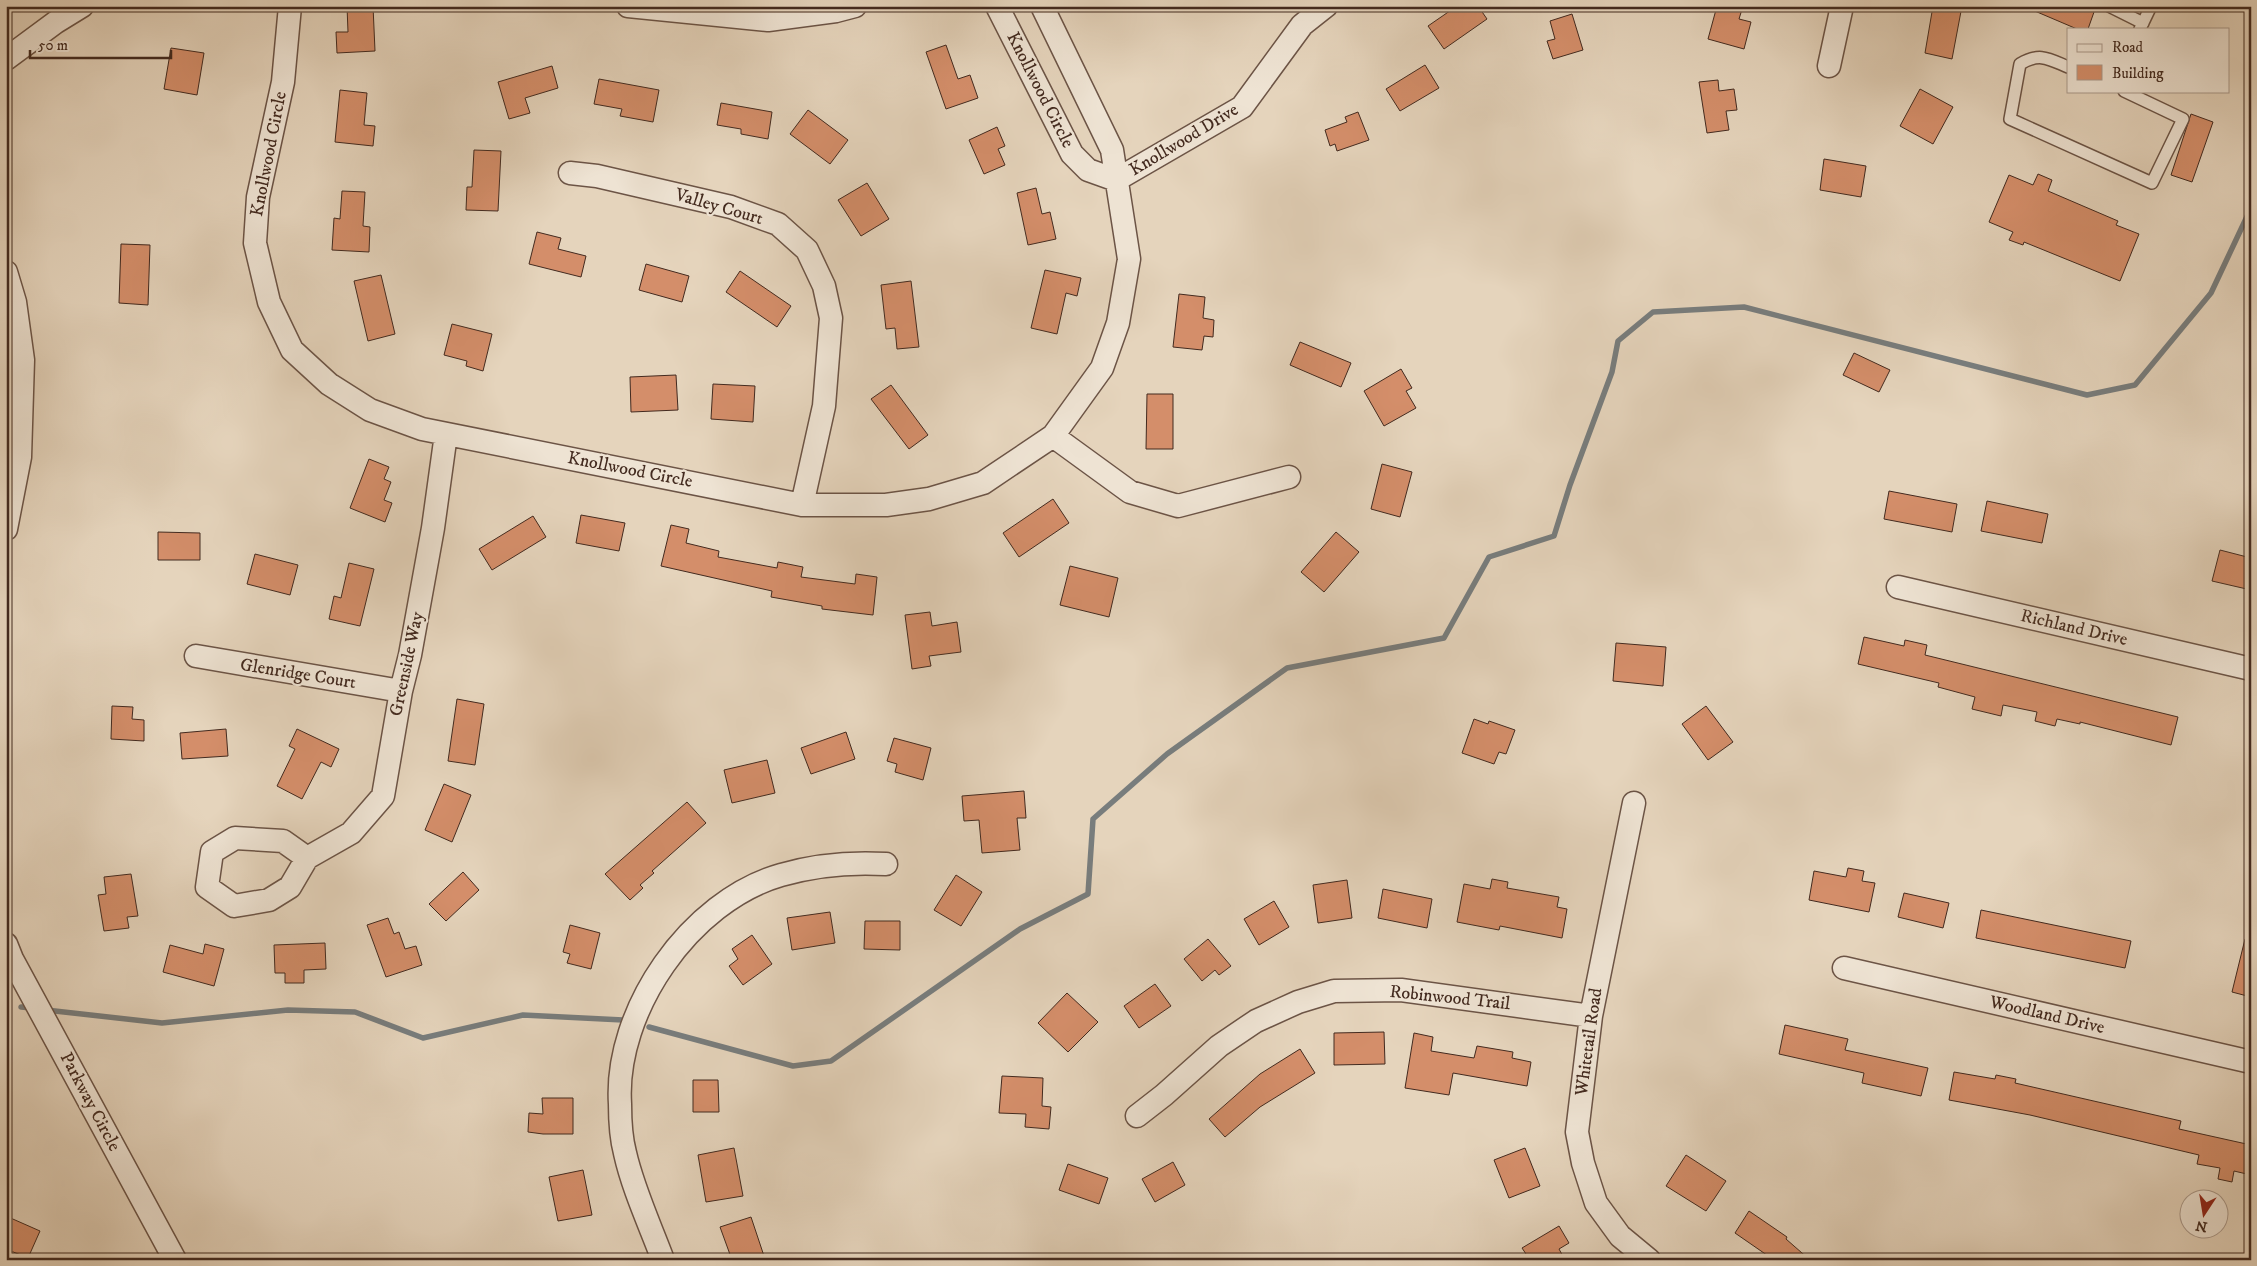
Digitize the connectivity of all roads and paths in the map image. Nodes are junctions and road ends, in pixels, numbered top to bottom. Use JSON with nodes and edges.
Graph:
{"nodes":[{"id":1,"x":82,"y":6,"type":"edge"},
{"id":2,"x":290,"y":6,"type":"edge"},
{"id":3,"x":628,"y":6,"type":"edge"},
{"id":4,"x":855,"y":6,"type":"edge"},
{"id":5,"x":997,"y":6,"type":"edge"},
{"id":6,"x":1042,"y":6,"type":"edge"},
{"id":7,"x":1326,"y":6,"type":"edge"},
{"id":8,"x":1842,"y":6,"type":"edge"},
{"id":9,"x":2109,"y":6,"type":"edge"},
{"id":10,"x":2151,"y":6,"type":"edge"},
{"id":11,"x":2141,"y":26,"type":"edge"},
{"id":12,"x":6,"y":59,"type":"edge"},
{"id":13,"x":1830,"y":66,"type":"dead end"},
{"id":14,"x":2067,"y":67,"type":"edge"},
{"id":15,"x":2126,"y":92,"type":"edge"},
{"id":16,"x":570,"y":173,"type":"dead end"},
{"id":17,"x":1116,"y":180,"type":"junction"},
{"id":18,"x":6,"y":272,"type":"edge"},
{"id":19,"x":446,"y":434,"type":"junction"},
{"id":20,"x":1053,"y":436,"type":"junction"},
{"id":21,"x":1289,"y":477,"type":"dead end"},
{"id":22,"x":802,"y":505,"type":"junction"},
{"id":23,"x":6,"y":529,"type":"edge"},
{"id":24,"x":1898,"y":587,"type":"dead end"},
{"id":25,"x":196,"y":656,"type":"dead end"},
{"id":26,"x":2251,"y":669,"type":"edge"},
{"id":27,"x":400,"y":690,"type":"junction"},
{"id":28,"x":1634,"y":804,"type":"dead end"},
{"id":29,"x":307,"y":858,"type":"dead end"},
{"id":30,"x":886,"y":864,"type":"dead end"},
{"id":31,"x":6,"y":944,"type":"edge"},
{"id":32,"x":1844,"y":968,"type":"dead end"},
{"id":33,"x":1591,"y":1016,"type":"junction"},
{"id":34,"x":2251,"y":1062,"type":"edge"},
{"id":35,"x":1137,"y":1116,"type":"dead end"},
{"id":36,"x":175,"y":1260,"type":"edge"},
{"id":37,"x":664,"y":1260,"type":"edge"},
{"id":38,"x":1649,"y":1260,"type":"edge"}],
"edges":[{"from":1,"to":12,"type":"street"},
{"from":2,"to":19,"type":"street","name":"Knollwood Circle"},
{"from":3,"to":4,"type":"street"},
{"from":5,"to":17,"type":"street","name":"Knollwood Circle"},
{"from":6,"to":17,"type":"street","name":"Knollwood Circle"},
{"from":7,"to":17,"type":"street","name":"Knollwood Drive"},
{"from":8,"to":13,"type":"street"},
{"from":9,"to":11,"type":"lane"},
{"from":10,"to":11,"type":"lane"},
{"from":14,"to":15,"type":"lane"},
{"from":16,"to":22,"type":"street","name":"Valley Court"},
{"from":17,"to":20,"type":"street","name":"Knollwood Circle"},
{"from":18,"to":23,"type":"street"},
{"from":19,"to":22,"type":"street","name":"Knollwood Circle"},
{"from":19,"to":27,"type":"street","name":"Greenside Way"},
{"from":20,"to":21,"type":"street"},
{"from":20,"to":22,"type":"street","name":"Knollwood Circle"},
{"from":24,"to":26,"type":"street","name":"Richland Drive"},
{"from":25,"to":27,"type":"street","name":"Glenridge Court"},
{"from":27,"to":29,"type":"street","name":"Greenside Way"},
{"from":28,"to":33,"type":"street","name":"Whitetail Road"},
{"from":30,"to":37,"type":"street"},
{"from":31,"to":36,"type":"street","name":"Parkway Circle"},
{"from":32,"to":34,"type":"street","name":"Woodland Drive"},
{"from":33,"to":35,"type":"street","name":"Robinwood Trail"},
{"from":33,"to":38,"type":"street","name":"Whitetail Road"}]}
